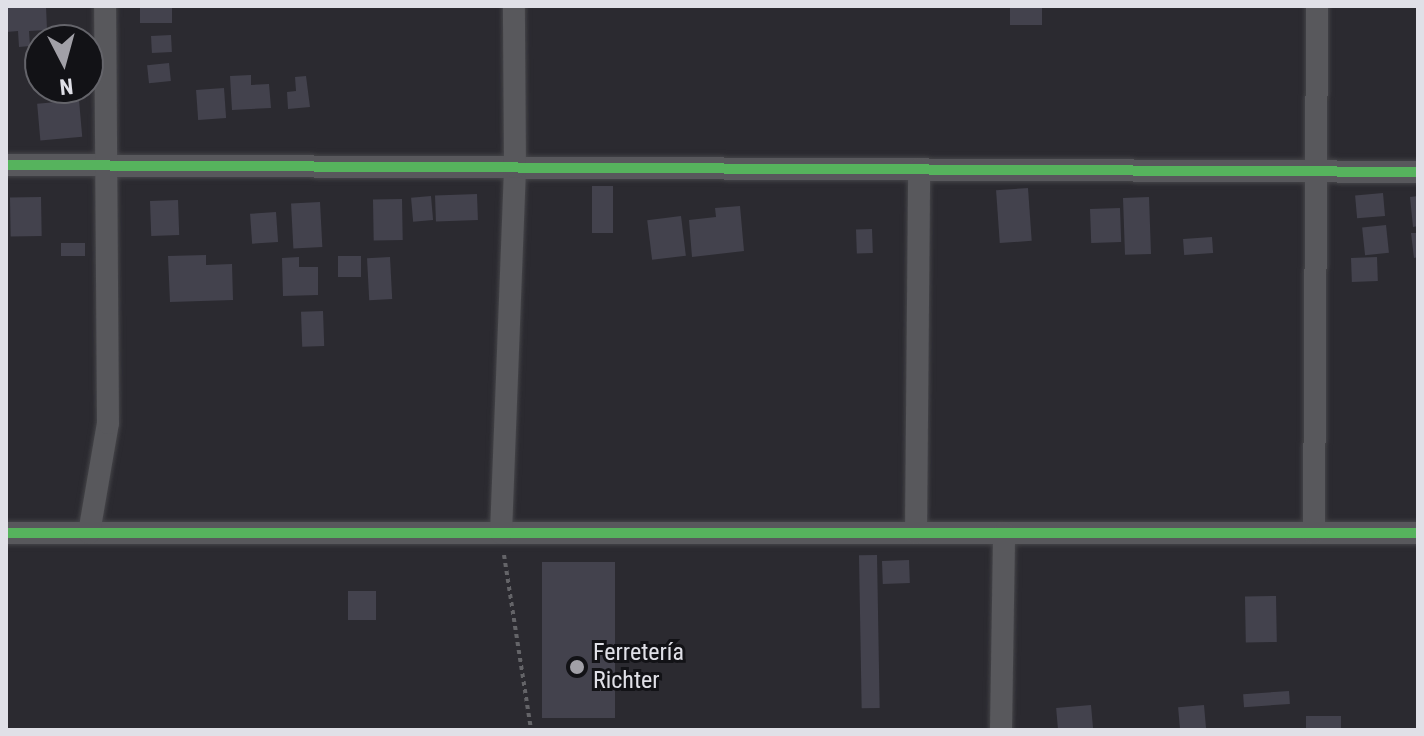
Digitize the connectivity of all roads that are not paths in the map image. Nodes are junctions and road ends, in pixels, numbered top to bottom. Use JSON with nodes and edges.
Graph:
{"nodes":[{"id":1,"x":105,"y":6,"type":"edge"},
{"id":2,"x":514,"y":6,"type":"edge"},
{"id":3,"x":1317,"y":6,"type":"edge"},
{"id":4,"x":6,"y":165,"type":"edge"},
{"id":5,"x":104,"y":165,"type":"junction"},
{"id":6,"x":515,"y":167,"type":"junction"},
{"id":7,"x":919,"y":169,"type":"junction"},
{"id":8,"x":1318,"y":172,"type":"junction"},
{"id":9,"x":1418,"y":172,"type":"edge"},
{"id":10,"x":6,"y":533,"type":"edge"},
{"id":11,"x":89,"y":533,"type":"junction"},
{"id":12,"x":501,"y":533,"type":"junction"},
{"id":13,"x":916,"y":533,"type":"junction"},
{"id":14,"x":1004,"y":533,"type":"junction"},
{"id":15,"x":1314,"y":533,"type":"junction"},
{"id":16,"x":1418,"y":533,"type":"edge"},
{"id":17,"x":1001,"y":730,"type":"edge"}],
"edges":[{"from":1,"to":5,"type":"street"},
{"from":2,"to":6,"type":"street"},
{"from":3,"to":8,"type":"street"},
{"from":4,"to":5,"type":"street"},
{"from":5,"to":6,"type":"street"},
{"from":5,"to":11,"type":"street"},
{"from":6,"to":7,"type":"street"},
{"from":6,"to":12,"type":"street"},
{"from":7,"to":8,"type":"street"},
{"from":7,"to":13,"type":"street"},
{"from":8,"to":9,"type":"street"},
{"from":8,"to":15,"type":"street"},
{"from":10,"to":11,"type":"street"},
{"from":11,"to":12,"type":"street"},
{"from":12,"to":13,"type":"street"},
{"from":13,"to":14,"type":"street"},
{"from":14,"to":15,"type":"street"},
{"from":14,"to":17,"type":"street"},
{"from":15,"to":16,"type":"street"}]}
